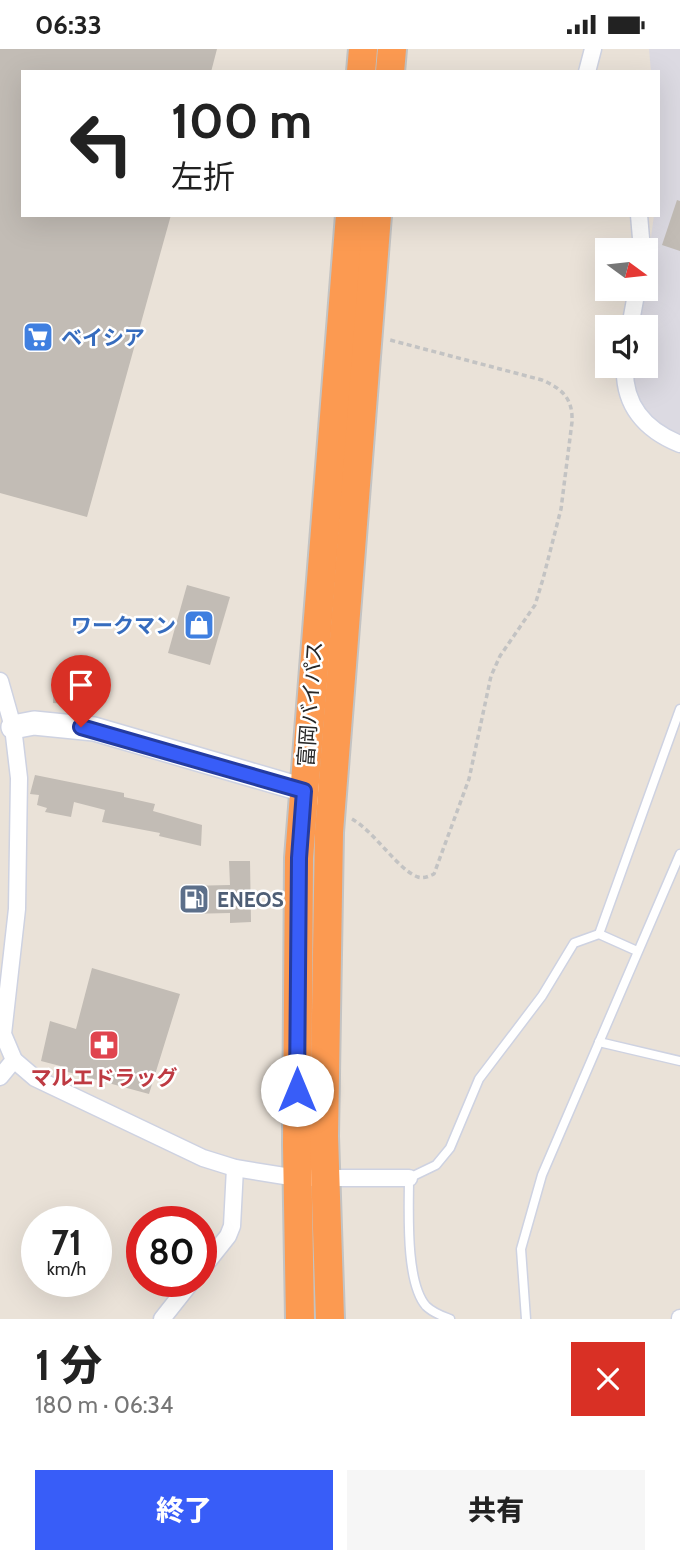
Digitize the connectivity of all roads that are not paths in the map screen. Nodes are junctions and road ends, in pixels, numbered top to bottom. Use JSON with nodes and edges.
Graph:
{"nodes":[{"id":1,"x":363,"y":49,"type":"edge"},
{"id":2,"x":392,"y":49,"type":"edge"},
{"id":3,"x":593,"y":49,"type":"edge"},
{"id":4,"x":361,"y":70,"type":"edge"},
{"id":5,"x":390,"y":70,"type":"edge"},
{"id":6,"x":588,"y":70,"type":"edge"},
{"id":7,"x":350,"y":217,"type":"edge"},
{"id":8,"x":377,"y":217,"type":"edge"},
{"id":9,"x":639,"y":217,"type":"edge"},
{"id":10,"x":641,"y":238,"type":"edge"},
{"id":11,"x":626,"y":378,"type":"edge"},
{"id":12,"x":680,"y":445,"type":"edge"},
{"id":13,"x":0,"y":681,"type":"edge"},
{"id":14,"x":680,"y":709,"type":"edge"},
{"id":15,"x":13,"y":727,"type":"junction"},
{"id":16,"x":321,"y":800,"type":"junction"},
{"id":17,"x":680,"y":854,"type":"edge"},
{"id":18,"x":599,"y":934,"type":"junction"},
{"id":19,"x":637,"y":951,"type":"junction"},
{"id":20,"x":599,"y":1042,"type":"junction"},
{"id":21,"x":14,"y":1060,"type":"junction"},
{"id":22,"x":680,"y":1061,"type":"edge"},
{"id":23,"x":0,"y":1077,"type":"edge"},
{"id":24,"x":235,"y":1168,"type":"junction"},
{"id":25,"x":297,"y":1178,"type":"junction"},
{"id":26,"x":410,"y":1178,"type":"junction"},
{"id":27,"x":326,"y":1179,"type":"junction"},
{"id":28,"x":217,"y":1250,"type":"edge"},
{"id":29,"x":179,"y":1297,"type":"edge"},
{"id":30,"x":162,"y":1319,"type":"edge"},
{"id":31,"x":300,"y":1319,"type":"edge"},
{"id":32,"x":330,"y":1319,"type":"edge"},
{"id":33,"x":450,"y":1319,"type":"edge"},
{"id":34,"x":526,"y":1319,"type":"edge"}],
"edges":[{"from":1,"to":4,"type":"highway"},
{"from":2,"to":5,"type":"highway"},
{"from":3,"to":6,"type":"street"},
{"from":7,"to":16,"type":"highway","name":"富岡バイパス"},
{"from":8,"to":16,"type":"highway","name":"富岡バイパス"},
{"from":9,"to":10,"type":"street"},
{"from":11,"to":12,"type":"street"},
{"from":13,"to":15,"type":"street"},
{"from":14,"to":18,"type":"lane"},
{"from":15,"to":16,"type":"street"},
{"from":15,"to":21,"type":"street"},
{"from":16,"to":25,"type":"highway","name":"富岡バイパス"},
{"from":16,"to":27,"type":"highway","name":"富岡バイパス"},
{"from":17,"to":19,"type":"lane"},
{"from":18,"to":19,"type":"lane"},
{"from":18,"to":26,"type":"lane"},
{"from":19,"to":20,"type":"lane"},
{"from":20,"to":22,"type":"lane"},
{"from":20,"to":34,"type":"lane"},
{"from":21,"to":23,"type":"street"},
{"from":21,"to":24,"type":"street"},
{"from":24,"to":25,"type":"street"},
{"from":24,"to":28,"type":"street"},
{"from":25,"to":27,"type":"street"},
{"from":25,"to":31,"type":"highway","name":"富岡バイパス"},
{"from":26,"to":27,"type":"street"},
{"from":26,"to":33,"type":"lane"},
{"from":27,"to":32,"type":"highway","name":"富岡バイパス"},
{"from":29,"to":30,"type":"street"}]}
